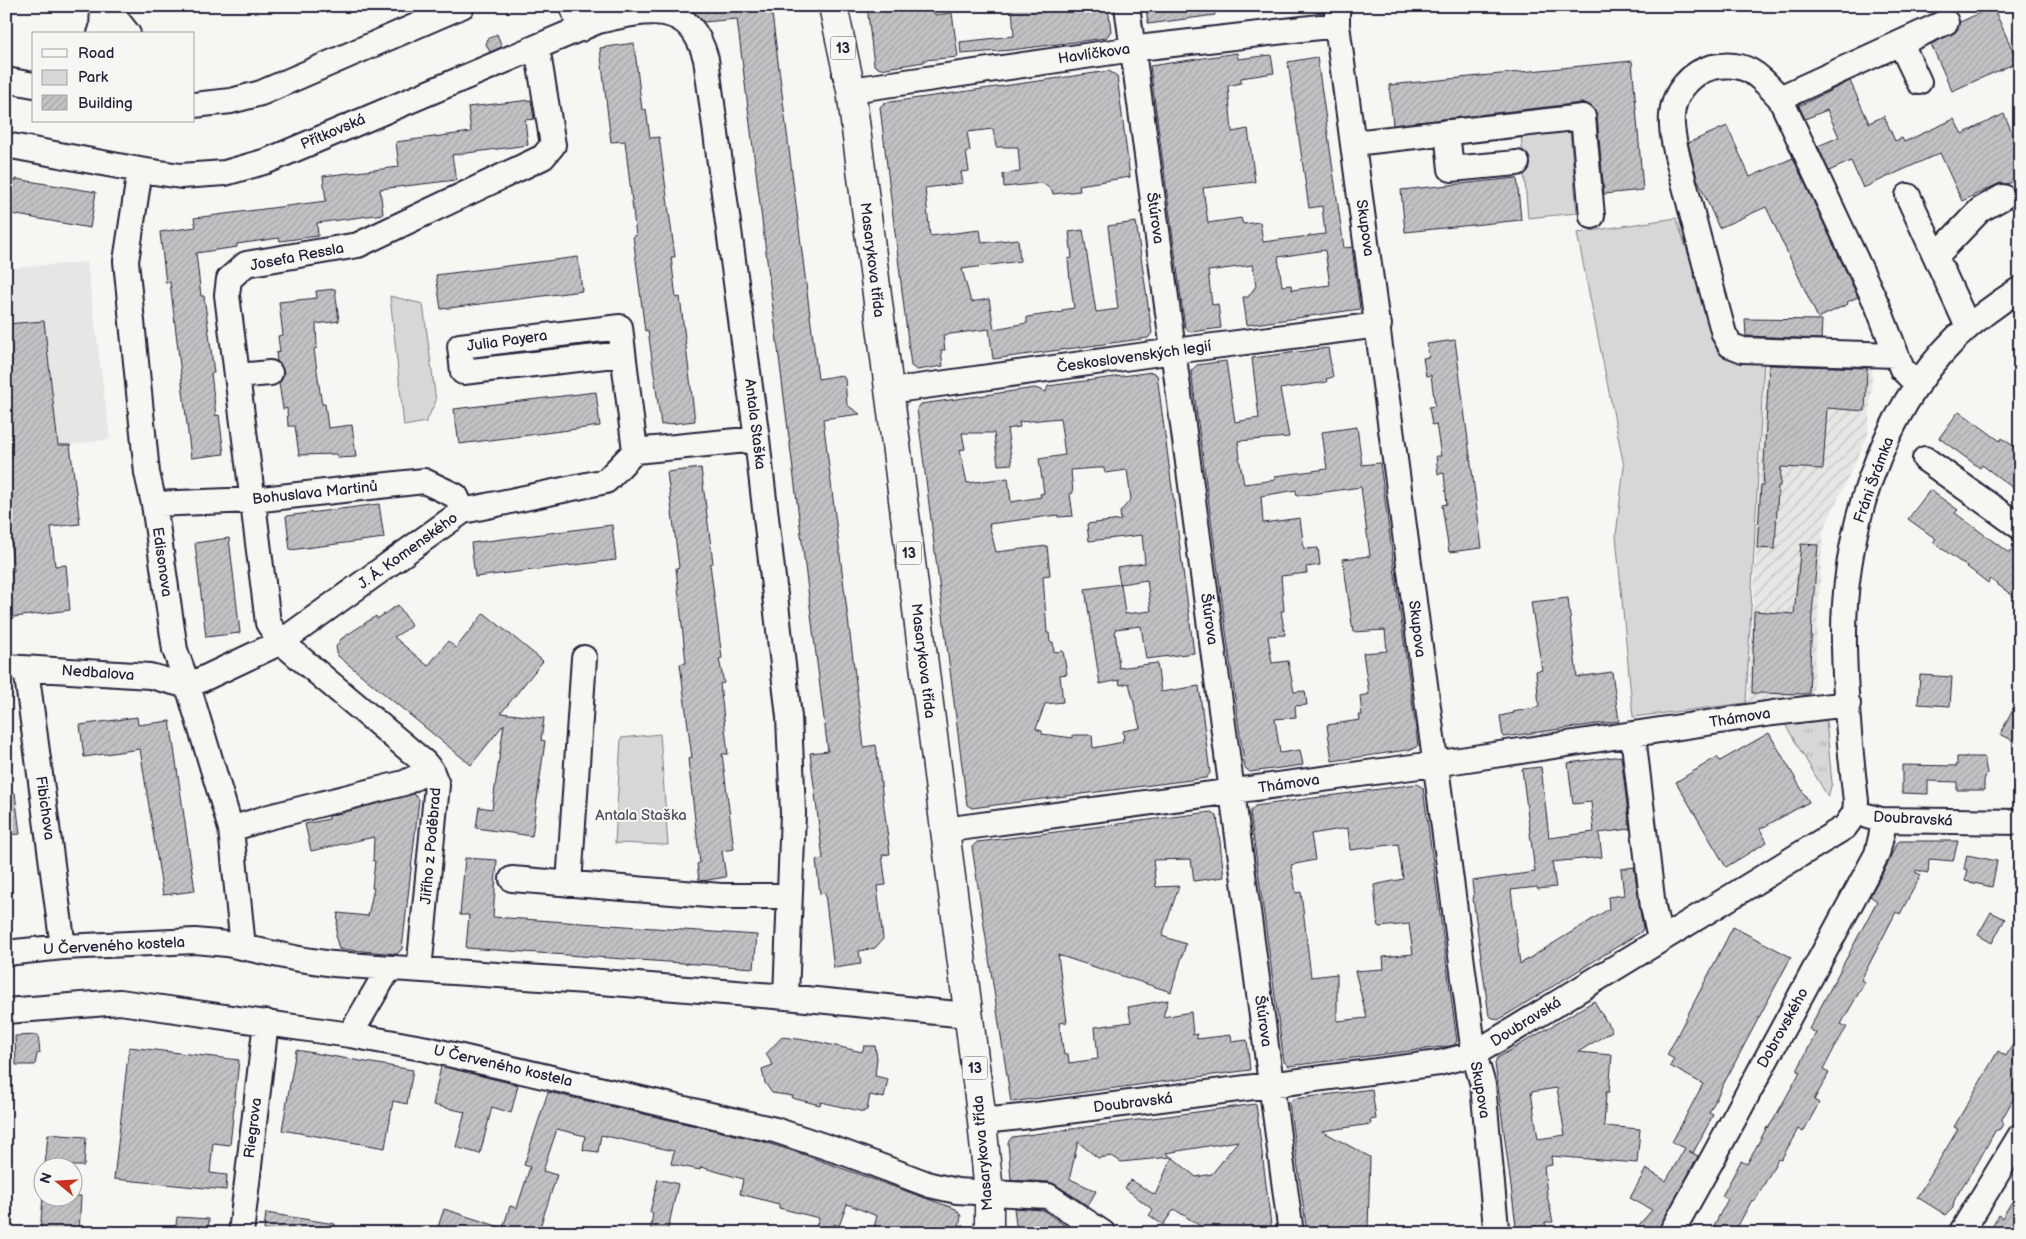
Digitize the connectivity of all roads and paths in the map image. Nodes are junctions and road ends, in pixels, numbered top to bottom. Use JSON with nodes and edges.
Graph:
{"nodes":[{"id":1,"x":104,"y":6,"type":"edge"},
{"id":2,"x":462,"y":6,"type":"edge"},
{"id":3,"x":572,"y":6,"type":"edge"},
{"id":4,"x":819,"y":6,"type":"edge"},
{"id":5,"x":833,"y":6,"type":"edge"},
{"id":6,"x":847,"y":6,"type":"edge"},
{"id":7,"x":1127,"y":6,"type":"edge"},
{"id":8,"x":647,"y":9,"type":"joint"},
{"id":9,"x":1337,"y":16,"type":"edge"},
{"id":10,"x":1946,"y":22,"type":"dead end"},
{"id":11,"x":581,"y":29,"type":"junction"},
{"id":12,"x":101,"y":32,"type":"edge"},
{"id":13,"x":126,"y":32,"type":"edge"},
{"id":14,"x":1901,"y":44,"type":"junction"},
{"id":15,"x":537,"y":47,"type":"junction"},
{"id":16,"x":1133,"y":48,"type":"junction"},
{"id":17,"x":6,"y":80,"type":"edge"},
{"id":18,"x":1919,"y":82,"type":"dead end"},
{"id":19,"x":32,"y":85,"type":"edge"},
{"id":20,"x":851,"y":90,"type":"junction"},
{"id":21,"x":1780,"y":98,"type":"junction"},
{"id":22,"x":195,"y":105,"type":"edge"},
{"id":23,"x":1447,"y":132,"type":"junction"},
{"id":24,"x":1354,"y":143,"type":"junction"},
{"id":25,"x":6,"y":145,"type":"edge"},
{"id":26,"x":1517,"y":163,"type":"dead end"},
{"id":27,"x":140,"y":170,"type":"junction"},
{"id":28,"x":1908,"y":196,"type":"dead end"},
{"id":29,"x":2003,"y":197,"type":"dead end"},
{"id":30,"x":1592,"y":216,"type":"dead end"},
{"id":31,"x":1936,"y":256,"type":"junction"},
{"id":32,"x":2020,"y":289,"type":"edge"},
{"id":33,"x":1378,"y":325,"type":"junction"},
{"id":34,"x":1968,"y":327,"type":"junction"},
{"id":35,"x":1174,"y":351,"type":"junction"},
{"id":36,"x":623,"y":354,"type":"junction"},
{"id":37,"x":1896,"y":355,"type":"junction"},
{"id":38,"x":270,"y":373,"type":"dead end"},
{"id":39,"x":238,"y":376,"type":"junction"},
{"id":40,"x":1918,"y":385,"type":"junction"},
{"id":41,"x":889,"y":391,"type":"junction"},
{"id":42,"x":758,"y":439,"type":"junction"},
{"id":43,"x":635,"y":451,"type":"junction"},
{"id":44,"x":1925,"y":459,"type":"dead end"},
{"id":45,"x":254,"y":500,"type":"junction"},
{"id":46,"x":154,"y":504,"type":"junction"},
{"id":47,"x":463,"y":511,"type":"junction"},
{"id":48,"x":2020,"y":527,"type":"edge"},
{"id":49,"x":281,"y":642,"type":"junction"},
{"id":50,"x":584,"y":658,"type":"dead end"},
{"id":51,"x":16,"y":668,"type":"edge"},
{"id":52,"x":188,"y":686,"type":"junction"},
{"id":53,"x":1848,"y":704,"type":"junction"},
{"id":54,"x":1633,"y":735,"type":"junction"},
{"id":55,"x":1434,"y":764,"type":"junction"},
{"id":56,"x":431,"y":770,"type":"junction"},
{"id":57,"x":1232,"y":792,"type":"junction"},
{"id":58,"x":1855,"y":813,"type":"junction"},
{"id":59,"x":1881,"y":820,"type":"junction"},
{"id":60,"x":2020,"y":822,"type":"edge"},
{"id":61,"x":231,"y":829,"type":"junction"},
{"id":62,"x":944,"y":830,"type":"junction"},
{"id":63,"x":512,"y":879,"type":"dead end"},
{"id":64,"x":569,"y":884,"type":"junction"},
{"id":65,"x":789,"y":896,"type":"junction"},
{"id":66,"x":1660,"y":940,"type":"junction"},
{"id":67,"x":63,"y":947,"type":"junction"},
{"id":68,"x":243,"y":947,"type":"junction"},
{"id":69,"x":6,"y":953,"type":"edge"},
{"id":70,"x":389,"y":968,"type":"junction"},
{"id":71,"x":419,"y":970,"type":"junction"},
{"id":72,"x":786,"y":997,"type":"junction"},
{"id":73,"x":6,"y":1010,"type":"edge"},
{"id":74,"x":967,"y":1015,"type":"junction"},
{"id":75,"x":266,"y":1022,"type":"junction"},
{"id":76,"x":350,"y":1035,"type":"junction"},
{"id":77,"x":1474,"y":1054,"type":"junction"},
{"id":78,"x":1271,"y":1086,"type":"junction"},
{"id":79,"x":982,"y":1121,"type":"junction"},
{"id":80,"x":2020,"y":1136,"type":"edge"},
{"id":81,"x":989,"y":1193,"type":"junction"},
{"id":82,"x":241,"y":1233,"type":"edge"},
{"id":83,"x":989,"y":1233,"type":"edge"},
{"id":84,"x":1104,"y":1233,"type":"edge"},
{"id":85,"x":1291,"y":1233,"type":"edge"},
{"id":86,"x":1494,"y":1233,"type":"edge"},
{"id":87,"x":1671,"y":1233,"type":"edge"},
{"id":88,"x":1961,"y":1233,"type":"edge"}],
"edges":[{"from":1,"to":12,"type":"street"},
{"from":1,"to":13,"type":"street"},
{"from":2,"to":22,"type":"street"},
{"from":3,"to":11,"type":"street"},
{"from":4,"to":20,"type":"street"},
{"from":5,"to":20,"type":"main road","name":"Masarykova třída","number":"13"},
{"from":6,"to":20,"type":"main road","name":"Masarykova třída","number":"13"},
{"from":7,"to":16,"type":"street","name":"Štúrova"},
{"from":8,"to":11,"type":"street","name":"Přítkovská"},
{"from":8,"to":42,"type":"street","name":"Antala Staška"},
{"from":9,"to":16,"type":"street","name":"Havlíčkova"},
{"from":9,"to":24,"type":"street","name":"Skupova"},
{"from":10,"to":14,"type":"street"},
{"from":11,"to":15,"type":"street","name":"Přítkovská"},
{"from":14,"to":18,"type":"street"},
{"from":14,"to":21,"type":"street"},
{"from":15,"to":27,"type":"street","name":"Přítkovská"},
{"from":15,"to":39,"type":"street","name":"Josefa Ressla"},
{"from":16,"to":20,"type":"street","name":"Havlíčkova"},
{"from":16,"to":35,"type":"street","name":"Štúrova"},
{"from":17,"to":19,"type":"street"},
{"from":20,"to":41,"type":"main road","name":"Masarykova třída","number":"13"},
{"from":21,"to":37,"type":"street"},
{"from":21,"to":37,"type":"street"},
{"from":23,"to":24,"type":"street"},
{"from":23,"to":26,"type":"street"},
{"from":23,"to":30,"type":"street"},
{"from":24,"to":33,"type":"street","name":"Skupova"},
{"from":25,"to":27,"type":"street","name":"Přítkovská"},
{"from":27,"to":46,"type":"street","name":"Edisonova"},
{"from":28,"to":31,"type":"street"},
{"from":29,"to":31,"type":"street"},
{"from":31,"to":34,"type":"street"},
{"from":32,"to":34,"type":"street","name":"Fráni Šrámka"},
{"from":33,"to":35,"type":"street","name":"Československých legií"},
{"from":33,"to":55,"type":"street","name":"Skupova"},
{"from":34,"to":40,"type":"street","name":"Fráni Šrámka"},
{"from":35,"to":41,"type":"street","name":"Československých legií"},
{"from":35,"to":57,"type":"street","name":"Štúrova"},
{"from":36,"to":36,"type":"street","name":"Julia Payera"},
{"from":36,"to":43,"type":"street","name":"Julia Payera"},
{"from":37,"to":40,"type":"street"},
{"from":38,"to":39,"type":"street"},
{"from":39,"to":45,"type":"street","name":"Josefa Ressla"},
{"from":40,"to":53,"type":"street","name":"Fráni Šrámka"},
{"from":41,"to":62,"type":"main road","name":"Masarykova třída","number":"13"},
{"from":42,"to":43,"type":"street"},
{"from":42,"to":65,"type":"street","name":"Antala Staška"},
{"from":43,"to":47,"type":"street","name":"J. Á. Komenského"},
{"from":44,"to":48,"type":"street"},
{"from":45,"to":46,"type":"street","name":"Bohuslava Martinů"},
{"from":45,"to":47,"type":"street","name":"Bohuslava Martinů"},
{"from":45,"to":49,"type":"street","name":"Josefa Ressla"},
{"from":46,"to":52,"type":"street","name":"Edisonova"},
{"from":47,"to":49,"type":"street","name":"J. Á. Komenského"},
{"from":49,"to":52,"type":"street","name":"J. Á. Komenského"},
{"from":49,"to":56,"type":"street","name":"Jiřího z Poděbrad"},
{"from":50,"to":64,"type":"street"},
{"from":51,"to":52,"type":"street","name":"Nedbalova"},
{"from":51,"to":67,"type":"street","name":"Fibichova"},
{"from":52,"to":61,"type":"street","name":"Edisonova"},
{"from":53,"to":54,"type":"street","name":"Thámova"},
{"from":53,"to":58,"type":"street","name":"Fráni Šrámka"},
{"from":54,"to":55,"type":"street","name":"Thámova"},
{"from":54,"to":66,"type":"street"},
{"from":55,"to":57,"type":"street","name":"Thámova"},
{"from":55,"to":77,"type":"street","name":"Skupova"},
{"from":56,"to":61,"type":"street"},
{"from":56,"to":71,"type":"street","name":"Jiřího z Poděbrad"},
{"from":57,"to":62,"type":"street","name":"Thámova"},
{"from":57,"to":78,"type":"street","name":"Štúrova"},
{"from":58,"to":59,"type":"street","name":"Doubravská"},
{"from":58,"to":66,"type":"street","name":"Doubravská"},
{"from":59,"to":60,"type":"street","name":"Doubravská"},
{"from":59,"to":87,"type":"street","name":"Dobrovského"},
{"from":61,"to":68,"type":"street","name":"Edisonova"},
{"from":62,"to":74,"type":"main road","name":"Masarykova třída","number":"13"},
{"from":63,"to":64,"type":"street"},
{"from":64,"to":65,"type":"street"},
{"from":65,"to":72,"type":"street","name":"Antala Staška"},
{"from":66,"to":77,"type":"street","name":"Doubravská"},
{"from":67,"to":68,"type":"street","name":"U Červeného kostela"},
{"from":67,"to":69,"type":"street","name":"U Červeného kostela"},
{"from":68,"to":70,"type":"street","name":"U Červeného kostela"},
{"from":70,"to":71,"type":"street","name":"U Červeného kostela"},
{"from":70,"to":76,"type":"street"},
{"from":71,"to":72,"type":"street","name":"U Červeného kostela"},
{"from":72,"to":74,"type":"street","name":"U Červeného kostela"},
{"from":73,"to":75,"type":"street","name":"U Červeného kostela"},
{"from":74,"to":79,"type":"main road","name":"Masarykova třída","number":"13"},
{"from":75,"to":76,"type":"street","name":"U Červeného kostela"},
{"from":75,"to":82,"type":"street","name":"Riegrova"},
{"from":76,"to":81,"type":"street","name":"U Červeného kostela"},
{"from":77,"to":78,"type":"street","name":"Doubravská"},
{"from":77,"to":86,"type":"street","name":"Skupova"},
{"from":78,"to":79,"type":"street","name":"Doubravská"},
{"from":78,"to":85,"type":"street","name":"Štúrova"},
{"from":79,"to":81,"type":"main road","name":"Masarykova třída","number":"13"},
{"from":80,"to":88,"type":"street"},
{"from":81,"to":83,"type":"main road","name":"Masarykova třída","number":"13"},
{"from":81,"to":84,"type":"street","name":"U Červeného kostela"}]}
